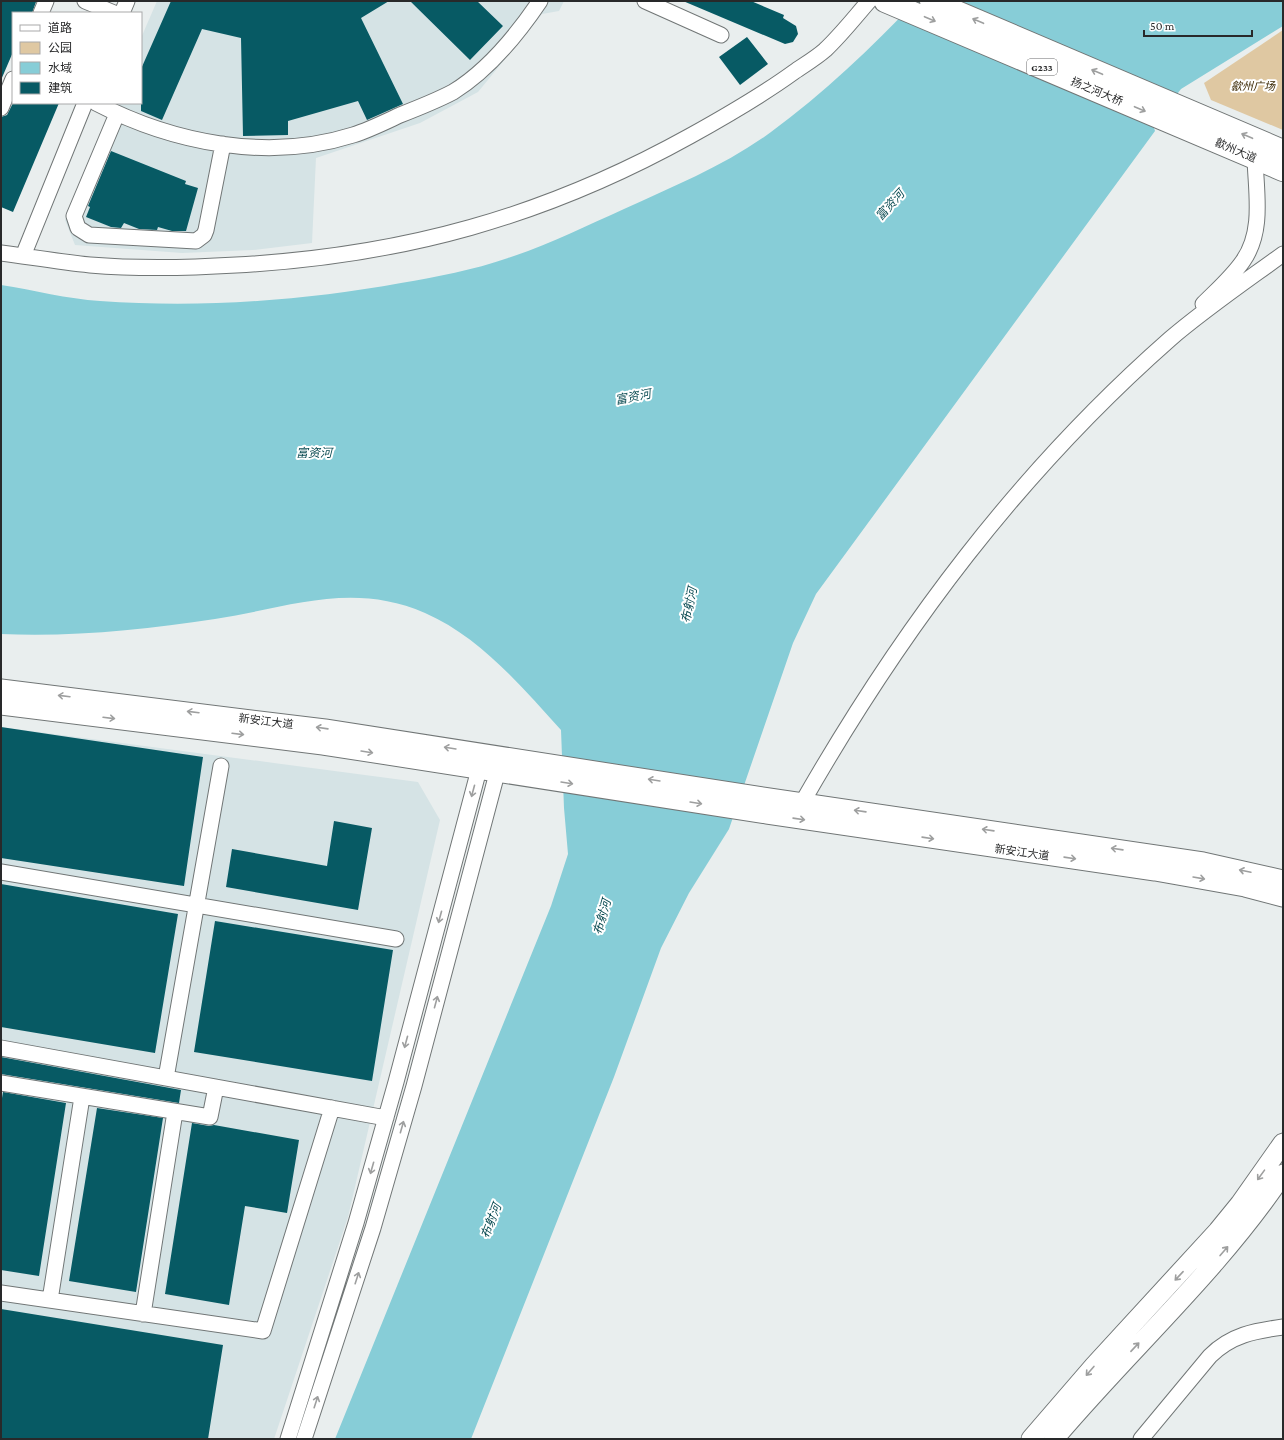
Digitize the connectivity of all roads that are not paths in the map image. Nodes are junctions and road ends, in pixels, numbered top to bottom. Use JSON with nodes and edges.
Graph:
{"nodes":[{"id":1,"x":46,"y":1,"type":"edge"},
{"id":2,"x":85,"y":1,"type":"edge"},
{"id":3,"x":127,"y":1,"type":"edge"},
{"id":4,"x":540,"y":1,"type":"edge"},
{"id":5,"x":645,"y":1,"type":"edge"},
{"id":6,"x":869,"y":1,"type":"edge"},
{"id":7,"x":931,"y":1,"type":"edge"},
{"id":8,"x":890,"y":3,"type":"edge"},
{"id":9,"x":41,"y":12,"type":"edge"},
{"id":10,"x":112,"y":12,"type":"edge"},
{"id":11,"x":122,"y":12,"type":"edge"},
{"id":12,"x":721,"y":35,"type":"dead end"},
{"id":13,"x":12,"y":81,"type":"edge"},
{"id":14,"x":85,"y":104,"type":"edge"},
{"id":15,"x":98,"y":104,"type":"edge"},
{"id":16,"x":1,"y":108,"type":"edge"},
{"id":17,"x":117,"y":114,"type":"junction"},
{"id":18,"x":1193,"y":123,"type":"junction"},
{"id":19,"x":223,"y":144,"type":"junction"},
{"id":20,"x":1283,"y":151,"type":"edge"},
{"id":21,"x":1255,"y":158,"type":"junction"},
{"id":22,"x":1283,"y":170,"type":"edge"},
{"id":23,"x":1,"y":253,"type":"edge"},
{"id":24,"x":1283,"y":254,"type":"edge"},
{"id":25,"x":23,"y":256,"type":"junction"},
{"id":26,"x":1172,"y":337,"type":"junction"},
{"id":27,"x":1,"y":689,"type":"edge"},
{"id":28,"x":1,"y":705,"type":"edge"},
{"id":29,"x":491,"y":763,"type":"junction"},
{"id":30,"x":221,"y":766,"type":"dead end"},
{"id":31,"x":802,"y":803,"type":"junction"},
{"id":32,"x":761,"y":805,"type":"junction"},
{"id":33,"x":1,"y":872,"type":"edge"},
{"id":34,"x":1283,"y":880,"type":"edge"},
{"id":35,"x":1283,"y":897,"type":"edge"},
{"id":36,"x":196,"y":905,"type":"junction"},
{"id":37,"x":396,"y":939,"type":"dead end"},
{"id":38,"x":1,"y":1048,"type":"edge"},
{"id":39,"x":166,"y":1078,"type":"junction"},
{"id":40,"x":1,"y":1083,"type":"edge"},
{"id":41,"x":216,"y":1087,"type":"junction"},
{"id":42,"x":82,"y":1097,"type":"junction"},
{"id":43,"x":332,"y":1108,"type":"junction"},
{"id":44,"x":175,"y":1112,"type":"junction"},
{"id":45,"x":386,"y":1118,"type":"junction"},
{"id":46,"x":1283,"y":1143,"type":"edge"},
{"id":47,"x":1283,"y":1174,"type":"edge"},
{"id":48,"x":1,"y":1293,"type":"edge"},
{"id":49,"x":50,"y":1300,"type":"junction"},
{"id":50,"x":143,"y":1314,"type":"junction"},
{"id":51,"x":1283,"y":1327,"type":"edge"},
{"id":52,"x":288,"y":1439,"type":"edge"},
{"id":53,"x":304,"y":1439,"type":"edge"},
{"id":54,"x":1031,"y":1439,"type":"edge"},
{"id":55,"x":1054,"y":1439,"type":"edge"},
{"id":56,"x":1140,"y":1439,"type":"edge"}],
"edges":[{"from":1,"to":9,"type":"street"},
{"from":2,"to":10,"type":"street"},
{"from":3,"to":11,"type":"street"},
{"from":4,"to":19,"type":"street"},
{"from":5,"to":12,"type":"street"},
{"from":6,"to":25,"type":"street"},
{"from":18,"to":7,"type":"highway","name":"扬之河大桥","number":"G233","one_way":true},
{"from":8,"to":18,"type":"highway","name":"扬之河大桥","number":"G233","one_way":true},
{"from":13,"to":16,"type":"street"},
{"from":14,"to":25,"type":"street"},
{"from":15,"to":17,"type":"street"},
{"from":17,"to":19,"type":"street"},
{"from":17,"to":19,"type":"street"},
{"from":20,"to":18,"type":"highway","name":"歙州大道","number":"G233","one_way":true},
{"from":18,"to":21,"type":"highway","name":"歙州大道","number":"G233"},
{"from":21,"to":22,"type":"highway","name":"歙州大道","number":"G233"},
{"from":21,"to":26,"type":"street"},
{"from":23,"to":25,"type":"street"},
{"from":24,"to":26,"type":"street"},
{"from":26,"to":31,"type":"street"},
{"from":29,"to":27,"type":"main road","name":"新安江大道","one_way":true},
{"from":28,"to":29,"type":"main road","name":"新安江大道","one_way":true},
{"from":29,"to":32,"type":"main road","name":"新安江大道"},
{"from":29,"to":45,"type":"street","one_way":true},
{"from":53,"to":29,"type":"street","one_way":true},
{"from":30,"to":36,"type":"street"},
{"from":31,"to":32,"type":"main road","name":"新安江大道"},
{"from":34,"to":31,"type":"main road","name":"新安江大道","one_way":true},
{"from":32,"to":35,"type":"main road","name":"新安江大道","one_way":true},
{"from":33,"to":36,"type":"street"},
{"from":36,"to":37,"type":"street"},
{"from":36,"to":39,"type":"street"},
{"from":38,"to":39,"type":"street"},
{"from":39,"to":41,"type":"street"},
{"from":40,"to":42,"type":"street"},
{"from":41,"to":43,"type":"street"},
{"from":41,"to":44,"type":"street"},
{"from":42,"to":44,"type":"street"},
{"from":42,"to":49,"type":"street"},
{"from":43,"to":45,"type":"street"},
{"from":43,"to":50,"type":"street"},
{"from":44,"to":50,"type":"street"},
{"from":45,"to":52,"type":"street","one_way":true},
{"from":46,"to":54,"type":"main road","one_way":true},
{"from":55,"to":47,"type":"main road","one_way":true},
{"from":48,"to":49,"type":"street"},
{"from":49,"to":50,"type":"street"},
{"from":51,"to":56,"type":"street"}]}
